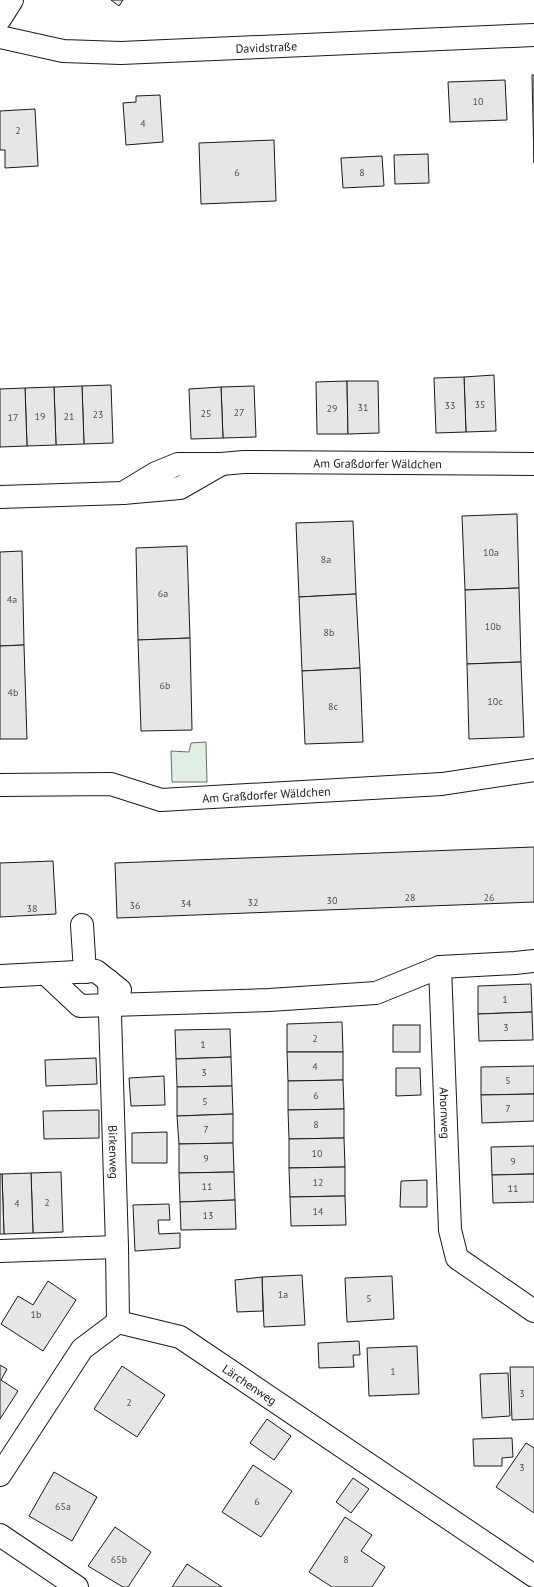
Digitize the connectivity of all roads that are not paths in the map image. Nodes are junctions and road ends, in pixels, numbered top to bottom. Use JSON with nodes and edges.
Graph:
{"nodes":[{"id":1,"x":12,"y":0,"type":"edge"},
{"id":2,"x":0,"y":19,"type":"edge"},
{"id":3,"x":534,"y":35,"type":"edge"},
{"id":4,"x":0,"y":37,"type":"edge"},
{"id":5,"x":534,"y":464,"type":"edge"},
{"id":6,"x":0,"y":497,"type":"edge"},
{"id":7,"x":534,"y":770,"type":"edge"},
{"id":8,"x":0,"y":785,"type":"edge"},
{"id":9,"x":82,"y":926,"type":"dead end"},
{"id":10,"x":534,"y":961,"type":"edge"},
{"id":11,"x":440,"y":967,"type":"junction"},
{"id":12,"x":84,"y":972,"type":"junction"},
{"id":13,"x":47,"y":975,"type":"junction"},
{"id":14,"x":0,"y":976,"type":"edge"},
{"id":15,"x":109,"y":981,"type":"junction"},
{"id":16,"x":136,"y":1004,"type":"junction"},
{"id":17,"x":109,"y":1005,"type":"junction"},
{"id":18,"x":117,"y":1247,"type":"junction"},
{"id":19,"x":0,"y":1251,"type":"edge"},
{"id":20,"x":534,"y":1311,"type":"edge"},
{"id":21,"x":118,"y":1322,"type":"junction"},
{"id":22,"x":0,"y":1475,"type":"edge"},
{"id":23,"x":0,"y":1535,"type":"edge"},
{"id":24,"x":534,"y":1576,"type":"edge"},
{"id":25,"x":77,"y":1587,"type":"edge"}],
"edges":[{"from":1,"to":2,"type":"street"},
{"from":3,"to":4,"type":"street","name":"Davidstraße"},
{"from":5,"to":6,"type":"street","name":"Am Graßdorfer Wäldchen"},
{"from":7,"to":8,"type":"street","name":"Am Graßdorfer Wäldchen"},
{"from":9,"to":12,"type":"street"},
{"from":10,"to":11,"type":"street"},
{"from":11,"to":16,"type":"street"},
{"from":11,"to":20,"type":"street","name":"Ahornweg"},
{"from":12,"to":13,"type":"street"},
{"from":12,"to":15,"type":"street"},
{"from":13,"to":14,"type":"street"},
{"from":13,"to":17,"type":"street"},
{"from":15,"to":16,"type":"street"},
{"from":15,"to":17,"type":"street","name":"Birkenweg"},
{"from":16,"to":17,"type":"street"},
{"from":17,"to":18,"type":"street","name":"Birkenweg"},
{"from":18,"to":19,"type":"street"},
{"from":18,"to":21,"type":"street","name":"Birkenweg"},
{"from":21,"to":22,"type":"street"},
{"from":21,"to":24,"type":"street","name":"Lärchenweg"},
{"from":23,"to":25,"type":"street"}]}
